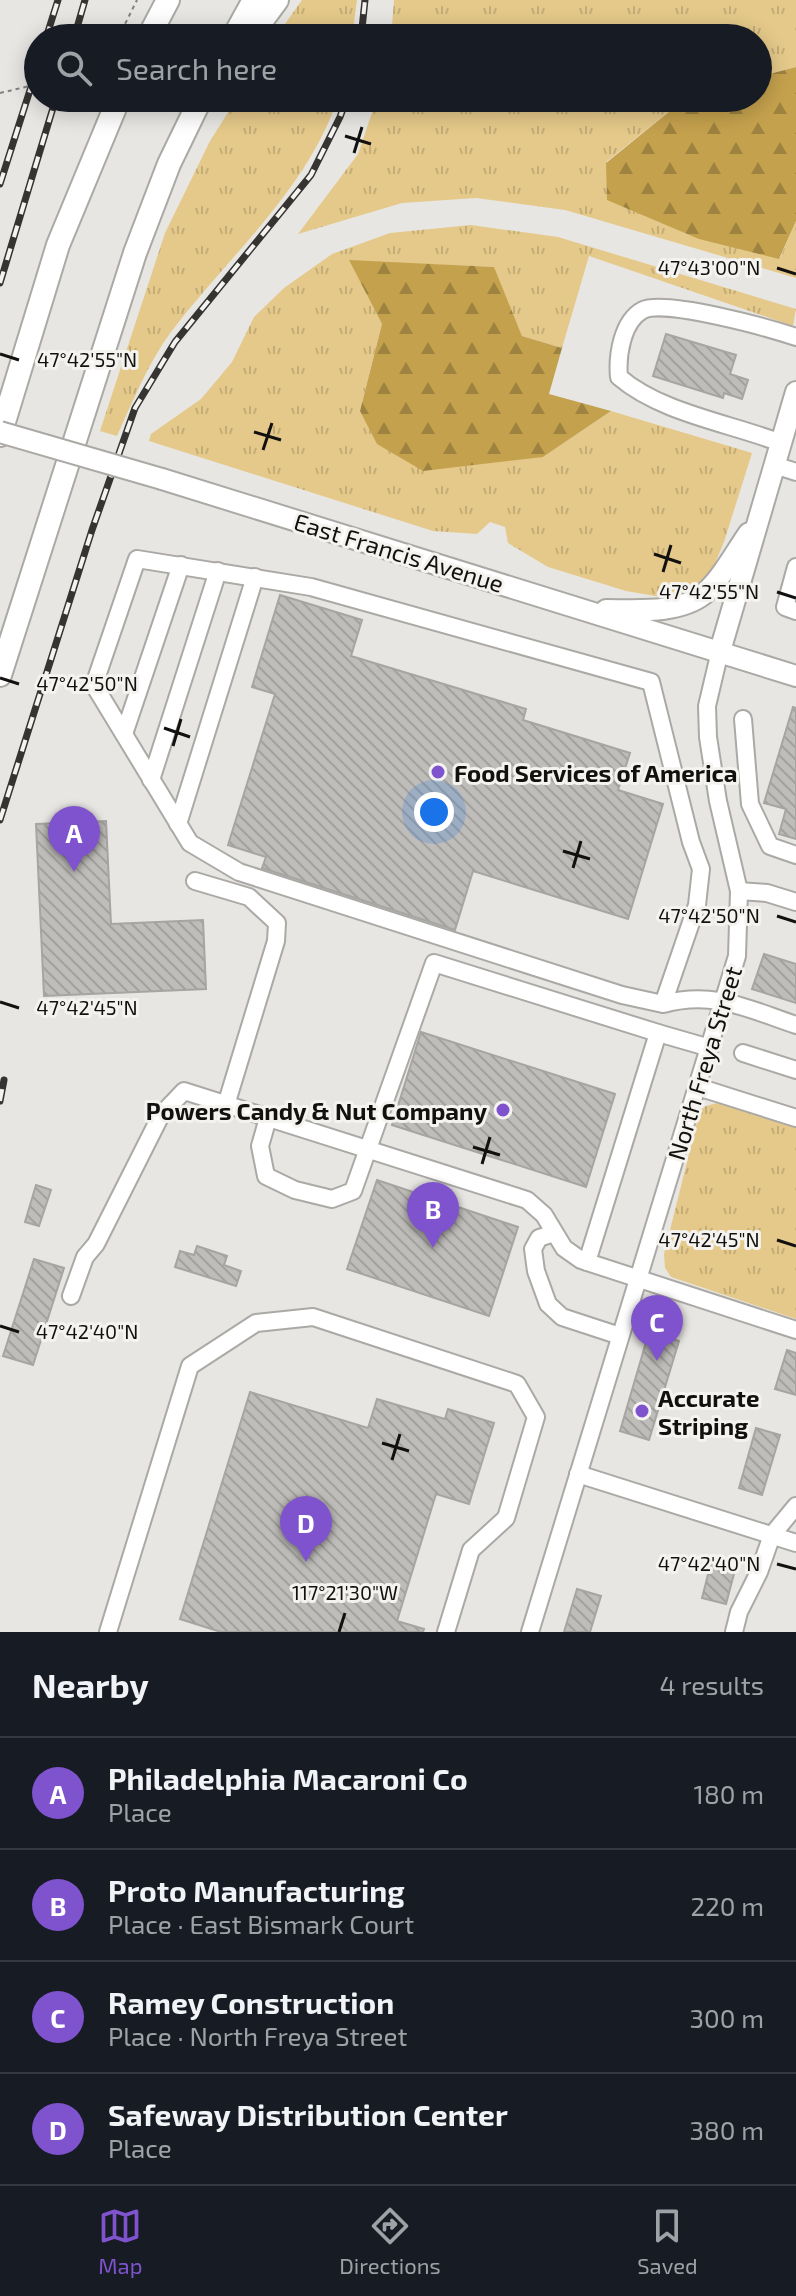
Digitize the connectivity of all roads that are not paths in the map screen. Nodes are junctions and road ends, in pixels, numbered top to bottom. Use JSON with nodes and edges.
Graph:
{"nodes":[{"id":1,"x":168,"y":0,"type":"edge"},
{"id":2,"x":254,"y":0,"type":"edge"},
{"id":3,"x":277,"y":0,"type":"edge"},
{"id":4,"x":155,"y":24,"type":"edge"},
{"id":5,"x":241,"y":24,"type":"edge"},
{"id":6,"x":259,"y":24,"type":"edge"},
{"id":7,"x":113,"y":112,"type":"edge"},
{"id":8,"x":194,"y":112,"type":"edge"},
{"id":9,"x":201,"y":112,"type":"edge"},
{"id":10,"x":169,"y":164,"type":"junction"},
{"id":11,"x":796,"y":337,"type":"edge"},
{"id":12,"x":796,"y":392,"type":"edge"},
{"id":13,"x":0,"y":434,"type":"edge"},
{"id":14,"x":781,"y":443,"type":"junction"},
{"id":15,"x":774,"y":465,"type":"junction"},
{"id":16,"x":796,"y":472,"type":"edge"},
{"id":17,"x":758,"y":520,"type":"junction"},
{"id":18,"x":181,"y":565,"type":"junction"},
{"id":19,"x":796,"y":568,"type":"edge"},
{"id":20,"x":218,"y":571,"type":"junction"},
{"id":21,"x":255,"y":577,"type":"junction"},
{"id":22,"x":586,"y":610,"type":"junction"},
{"id":23,"x":796,"y":611,"type":"edge"},
{"id":24,"x":720,"y":651,"type":"junction"},
{"id":25,"x":0,"y":675,"type":"edge"},
{"id":26,"x":796,"y":676,"type":"edge"},
{"id":27,"x":743,"y":719,"type":"dead end"},
{"id":28,"x":124,"y":734,"type":"junction"},
{"id":29,"x":151,"y":780,"type":"junction"},
{"id":30,"x":178,"y":824,"type":"junction"},
{"id":31,"x":796,"y":855,"type":"edge"},
{"id":32,"x":195,"y":881,"type":"dead end"},
{"id":33,"x":739,"y":891,"type":"junction"},
{"id":34,"x":796,"y":902,"type":"edge"},
{"id":35,"x":725,"y":1001,"type":"junction"},
{"id":36,"x":663,"y":1004,"type":"junction"},
{"id":37,"x":796,"y":1025,"type":"edge"},
{"id":38,"x":658,"y":1033,"type":"junction"},
{"id":39,"x":710,"y":1048,"type":"junction"},
{"id":40,"x":743,"y":1053,"type":"dead end"},
{"id":41,"x":796,"y":1070,"type":"edge"},
{"id":42,"x":698,"y":1087,"type":"junction"},
{"id":43,"x":226,"y":1105,"type":"junction"},
{"id":44,"x":795,"y":1115,"type":"edge"},
{"id":45,"x":268,"y":1118,"type":"junction"},
{"id":46,"x":366,"y":1149,"type":"junction"},
{"id":47,"x":554,"y":1233,"type":"junction"},
{"id":48,"x":587,"y":1262,"type":"junction"},
{"id":49,"x":638,"y":1278,"type":"junction"},
{"id":50,"x":71,"y":1296,"type":"dead end"},
{"id":51,"x":796,"y":1330,"type":"edge"},
{"id":52,"x":620,"y":1336,"type":"junction"},
{"id":53,"x":578,"y":1474,"type":"junction"},
{"id":54,"x":796,"y":1506,"type":"edge"},
{"id":55,"x":772,"y":1535,"type":"junction"},
{"id":56,"x":796,"y":1543,"type":"edge"},
{"id":57,"x":108,"y":1632,"type":"edge"},
{"id":58,"x":446,"y":1632,"type":"edge"},
{"id":59,"x":530,"y":1632,"type":"edge"},
{"id":60,"x":734,"y":1632,"type":"edge"}],
"edges":[{"from":1,"to":4,"type":"highway"},
{"from":2,"to":5,"type":"highway"},
{"from":3,"to":6,"type":"highway"},
{"from":7,"to":13,"type":"highway"},
{"from":8,"to":10,"type":"highway"},
{"from":9,"to":10,"type":"highway"},
{"from":10,"to":25,"type":"highway"},
{"from":11,"to":14,"type":"street"},
{"from":12,"to":14,"type":"main road","name":"North Freya Street"},
{"from":13,"to":22,"type":"main road","name":"East Francis Avenue","bridge":true},
{"from":14,"to":15,"type":"main road","name":"North Freya Street"},
{"from":15,"to":16,"type":"street"},
{"from":15,"to":17,"type":"main road","name":"North Freya Street"},
{"from":17,"to":22,"type":"main road"},
{"from":17,"to":24,"type":"main road","name":"North Freya Street"},
{"from":18,"to":20,"type":"street"},
{"from":18,"to":28,"type":"street"},
{"from":18,"to":28,"type":"street"},
{"from":19,"to":23,"type":"street"},
{"from":20,"to":21,"type":"street"},
{"from":20,"to":29,"type":"street"},
{"from":21,"to":30,"type":"street"},
{"from":21,"to":36,"type":"street"},
{"from":22,"to":24,"type":"main road","name":"East Francis Avenue"},
{"from":24,"to":26,"type":"main road","name":"East Francis Avenue"},
{"from":24,"to":33,"type":"street","name":"North Freya Street"},
{"from":27,"to":31,"type":"street"},
{"from":28,"to":29,"type":"street"},
{"from":29,"to":30,"type":"street"},
{"from":30,"to":36,"type":"street"},
{"from":32,"to":43,"type":"street"},
{"from":33,"to":34,"type":"street"},
{"from":33,"to":35,"type":"street","name":"North Freya Street"},
{"from":35,"to":36,"type":"street"},
{"from":35,"to":37,"type":"street"},
{"from":35,"to":39,"type":"street","name":"North Freya Street"},
{"from":38,"to":39,"type":"street"},
{"from":38,"to":46,"type":"street"},
{"from":38,"to":48,"type":"street"},
{"from":39,"to":42,"type":"street","name":"North Freya Street"},
{"from":40,"to":41,"type":"street"},
{"from":42,"to":44,"type":"street"},
{"from":42,"to":49,"type":"street","name":"North Freya Street"},
{"from":43,"to":45,"type":"street"},
{"from":43,"to":50,"type":"street"},
{"from":45,"to":46,"type":"street"},
{"from":45,"to":46,"type":"street"},
{"from":46,"to":47,"type":"street"},
{"from":47,"to":48,"type":"street"},
{"from":47,"to":52,"type":"street"},
{"from":48,"to":49,"type":"street"},
{"from":49,"to":51,"type":"street"},
{"from":49,"to":52,"type":"street","name":"North Freya Street"},
{"from":52,"to":53,"type":"street","name":"North Freya Street"},
{"from":53,"to":55,"type":"street"},
{"from":53,"to":59,"type":"street","name":"North Freya Street"},
{"from":54,"to":55,"type":"street"},
{"from":55,"to":56,"type":"street"},
{"from":55,"to":60,"type":"street"},
{"from":57,"to":58,"type":"street"}]}
